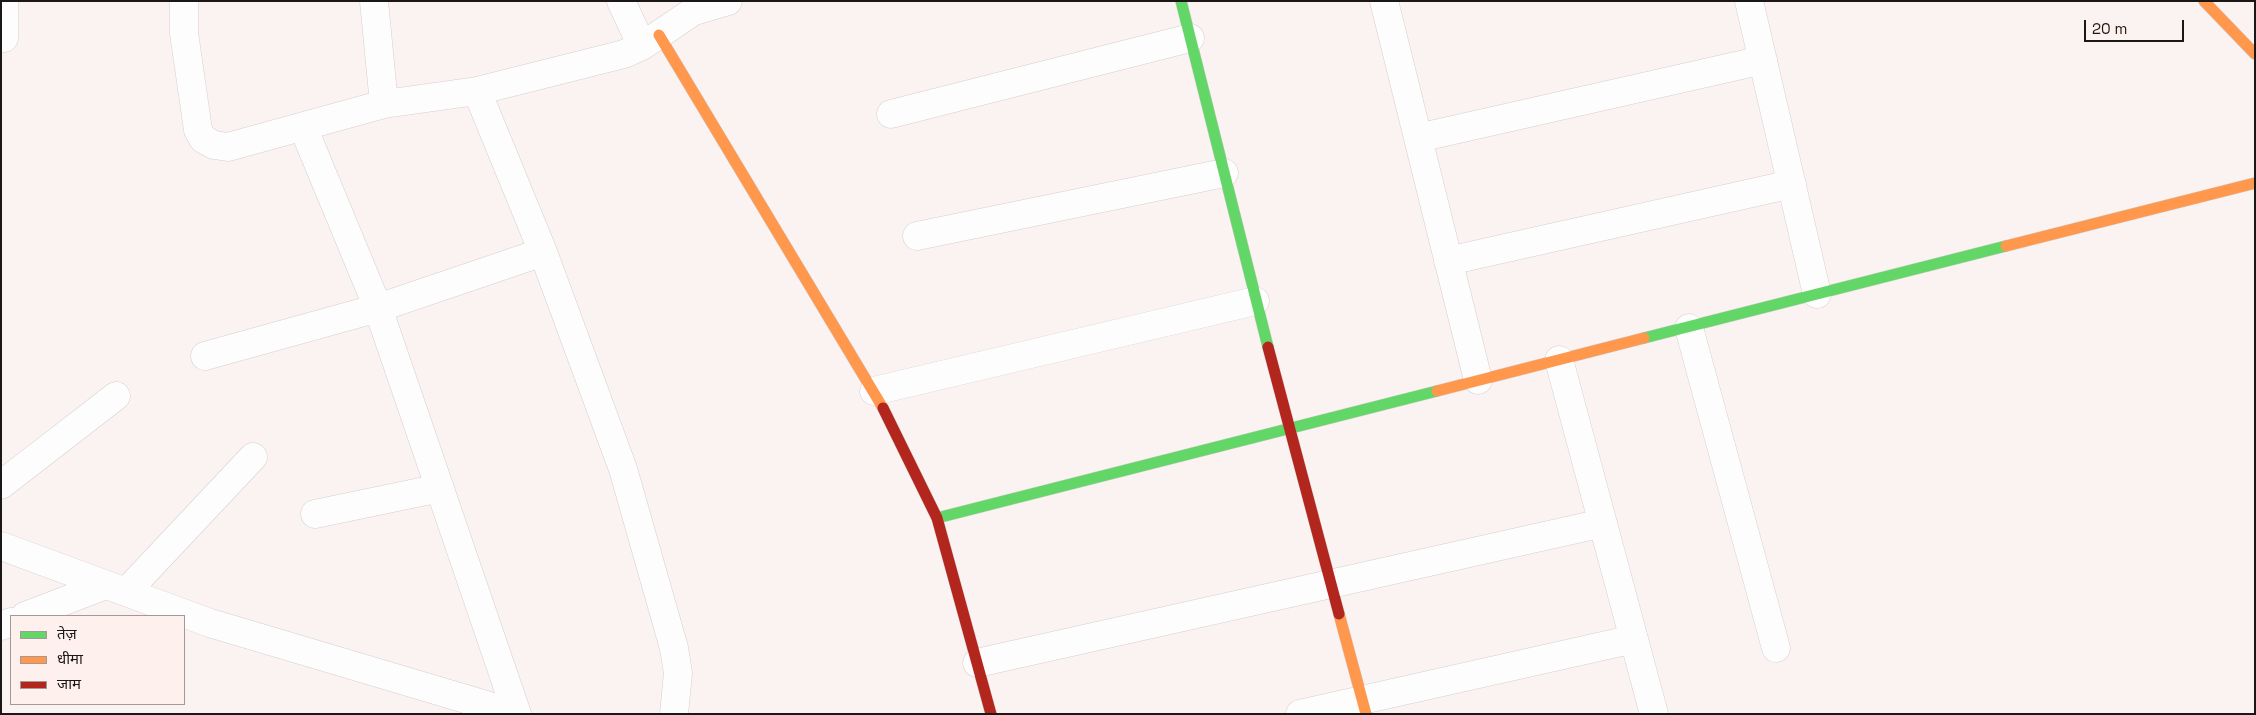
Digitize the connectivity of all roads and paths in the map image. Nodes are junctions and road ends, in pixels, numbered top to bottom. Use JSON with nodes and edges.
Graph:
{"nodes":[{"id":1,"x":4,"y":1,"type":"edge"},
{"id":2,"x":184,"y":1,"type":"edge"},
{"id":3,"x":374,"y":1,"type":"edge"},
{"id":4,"x":622,"y":1,"type":"edge"},
{"id":5,"x":728,"y":1,"type":"edge"},
{"id":6,"x":1181,"y":1,"type":"edge"},
{"id":7,"x":1384,"y":1,"type":"edge"},
{"id":8,"x":1749,"y":1,"type":"edge"},
{"id":9,"x":2204,"y":1,"type":"edge"},
{"id":10,"x":4,"y":38,"type":"dead end"},
{"id":11,"x":1190,"y":38,"type":"junction"},
{"id":12,"x":650,"y":40,"type":"junction"},
{"id":13,"x":2255,"y":54,"type":"edge"},
{"id":14,"x":1763,"y":60,"type":"junction"},
{"id":15,"x":477,"y":91,"type":"junction"},
{"id":16,"x":384,"y":104,"type":"junction"},
{"id":17,"x":891,"y":114,"type":"dead end"},
{"id":18,"x":303,"y":127,"type":"junction"},
{"id":19,"x":1418,"y":138,"type":"junction"},
{"id":20,"x":1224,"y":173,"type":"junction"},
{"id":21,"x":2255,"y":183,"type":"edge"},
{"id":22,"x":1792,"y":184,"type":"junction"},
{"id":23,"x":918,"y":236,"type":"dead end"},
{"id":24,"x":543,"y":252,"type":"junction"},
{"id":25,"x":1448,"y":261,"type":"junction"},
{"id":26,"x":1817,"y":294,"type":"junction"},
{"id":27,"x":1255,"y":301,"type":"junction"},
{"id":28,"x":378,"y":308,"type":"junction"},
{"id":29,"x":1689,"y":328,"type":"junction"},
{"id":30,"x":205,"y":356,"type":"dead end"},
{"id":31,"x":1559,"y":360,"type":"junction"},
{"id":32,"x":1478,"y":380,"type":"junction"},
{"id":33,"x":874,"y":391,"type":"junction"},
{"id":34,"x":116,"y":396,"type":"dead end"},
{"id":35,"x":1288,"y":428,"type":"junction"},
{"id":36,"x":253,"y":457,"type":"dead end"},
{"id":37,"x":1,"y":485,"type":"edge"},
{"id":38,"x":440,"y":488,"type":"junction"},
{"id":39,"x":315,"y":514,"type":"dead end"},
{"id":40,"x":936,"y":518,"type":"junction"},
{"id":41,"x":1603,"y":523,"type":"junction"},
{"id":42,"x":1,"y":546,"type":"edge"},
{"id":43,"x":1330,"y":583,"type":"junction"},
{"id":44,"x":116,"y":589,"type":"junction"},
{"id":45,"x":28,"y":615,"type":"edge"},
{"id":46,"x":1634,"y":639,"type":"junction"},
{"id":47,"x":1776,"y":648,"type":"dead end"},
{"id":48,"x":977,"y":663,"type":"junction"},
{"id":49,"x":1364,"y":707,"type":"edge"},
{"id":50,"x":517,"y":714,"type":"edge"},
{"id":51,"x":674,"y":714,"type":"edge"},
{"id":52,"x":991,"y":714,"type":"edge"},
{"id":53,"x":1300,"y":714,"type":"edge"},
{"id":54,"x":1654,"y":714,"type":"edge"}],
"edges":[{"from":1,"to":10,"type":"street"},
{"from":2,"to":18,"type":"street"},
{"from":3,"to":16,"type":"street"},
{"from":4,"to":12,"type":"street"},
{"from":5,"to":12,"type":"street"},
{"from":6,"to":11,"type":"street"},
{"from":7,"to":19,"type":"street"},
{"from":8,"to":14,"type":"street"},
{"from":9,"to":13,"type":"street"},
{"from":11,"to":17,"type":"street"},
{"from":11,"to":20,"type":"street"},
{"from":12,"to":15,"type":"street"},
{"from":12,"to":33,"type":"street"},
{"from":14,"to":19,"type":"street"},
{"from":14,"to":22,"type":"street"},
{"from":15,"to":16,"type":"street"},
{"from":15,"to":24,"type":"street"},
{"from":16,"to":18,"type":"street"},
{"from":18,"to":28,"type":"street"},
{"from":19,"to":25,"type":"street"},
{"from":20,"to":23,"type":"street"},
{"from":20,"to":27,"type":"street"},
{"from":21,"to":26,"type":"street"},
{"from":22,"to":25,"type":"street"},
{"from":22,"to":26,"type":"street"},
{"from":24,"to":28,"type":"street"},
{"from":24,"to":51,"type":"street"},
{"from":25,"to":32,"type":"street"},
{"from":26,"to":29,"type":"street"},
{"from":27,"to":33,"type":"street"},
{"from":27,"to":35,"type":"street"},
{"from":28,"to":30,"type":"street"},
{"from":28,"to":38,"type":"street"},
{"from":29,"to":31,"type":"street"},
{"from":29,"to":47,"type":"street"},
{"from":31,"to":32,"type":"street"},
{"from":31,"to":41,"type":"street"},
{"from":32,"to":35,"type":"street"},
{"from":33,"to":40,"type":"street"},
{"from":34,"to":37,"type":"street"},
{"from":35,"to":40,"type":"street"},
{"from":35,"to":43,"type":"street"},
{"from":36,"to":44,"type":"street"},
{"from":38,"to":39,"type":"street"},
{"from":38,"to":50,"type":"street"},
{"from":40,"to":48,"type":"street"},
{"from":41,"to":43,"type":"street"},
{"from":41,"to":46,"type":"street"},
{"from":42,"to":44,"type":"street"},
{"from":43,"to":48,"type":"street"},
{"from":43,"to":49,"type":"street"},
{"from":44,"to":45,"type":"street"},
{"from":44,"to":50,"type":"street"},
{"from":46,"to":49,"type":"street"},
{"from":46,"to":54,"type":"street"},
{"from":48,"to":52,"type":"street"},
{"from":49,"to":53,"type":"street"}]}
